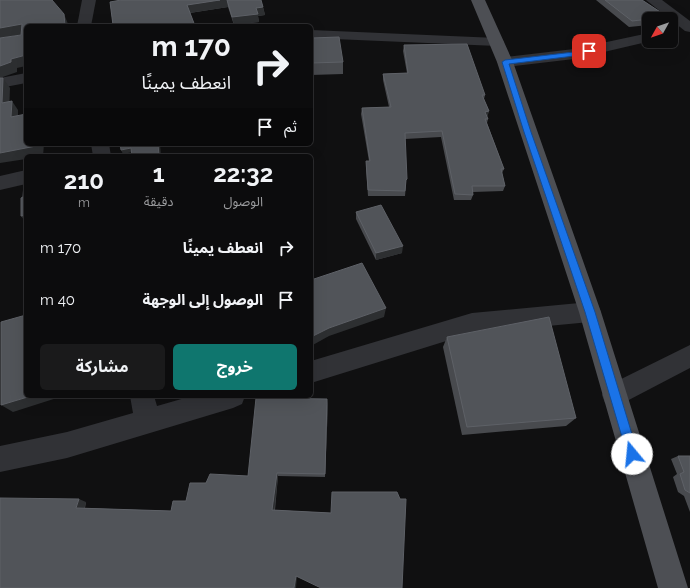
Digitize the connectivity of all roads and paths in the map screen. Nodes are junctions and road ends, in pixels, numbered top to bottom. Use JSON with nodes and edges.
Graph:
{"nodes":[{"id":1,"x":89,"y":0,"type":"edge"},
{"id":2,"x":478,"y":0,"type":"edge"},
{"id":3,"x":654,"y":0,"type":"edge"},
{"id":4,"x":84,"y":24,"type":"edge"},
{"id":5,"x":690,"y":28,"type":"edge"},
{"id":6,"x":678,"y":31,"type":"edge"},
{"id":7,"x":313,"y":34,"type":"edge"},
{"id":8,"x":642,"y":39,"type":"edge"},
{"id":9,"x":497,"y":42,"type":"junction"},
{"id":10,"x":505,"y":62,"type":"junction"},
{"id":11,"x":24,"y":78,"type":"edge"},
{"id":12,"x":0,"y":83,"type":"edge"},
{"id":13,"x":24,"y":177,"type":"edge"},
{"id":14,"x":0,"y":183,"type":"edge"},
{"id":15,"x":590,"y":312,"type":"junction"},
{"id":16,"x":690,"y":356,"type":"edge"},
{"id":17,"x":313,"y":371,"type":"edge"},
{"id":18,"x":614,"y":395,"type":"junction"},
{"id":19,"x":142,"y":398,"type":"edge"},
{"id":20,"x":226,"y":398,"type":"edge"},
{"id":21,"x":148,"y":422,"type":"junction"},
{"id":22,"x":0,"y":459,"type":"edge"},
{"id":23,"x":673,"y":588,"type":"edge"}],
"edges":[{"from":1,"to":4,"type":"street"},
{"from":2,"to":9,"type":"main road"},
{"from":3,"to":5,"type":"street"},
{"from":5,"to":6,"type":"street"},
{"from":7,"to":9,"type":"street"},
{"from":8,"to":10,"type":"street"},
{"from":9,"to":10,"type":"main road"},
{"from":10,"to":15,"type":"main road"},
{"from":11,"to":12,"type":"street"},
{"from":13,"to":14,"type":"street"},
{"from":15,"to":17,"type":"street"},
{"from":15,"to":18,"type":"main road"},
{"from":16,"to":18,"type":"street"},
{"from":18,"to":23,"type":"main road"},
{"from":19,"to":21,"type":"street"},
{"from":20,"to":21,"type":"street"},
{"from":21,"to":22,"type":"street"}]}
